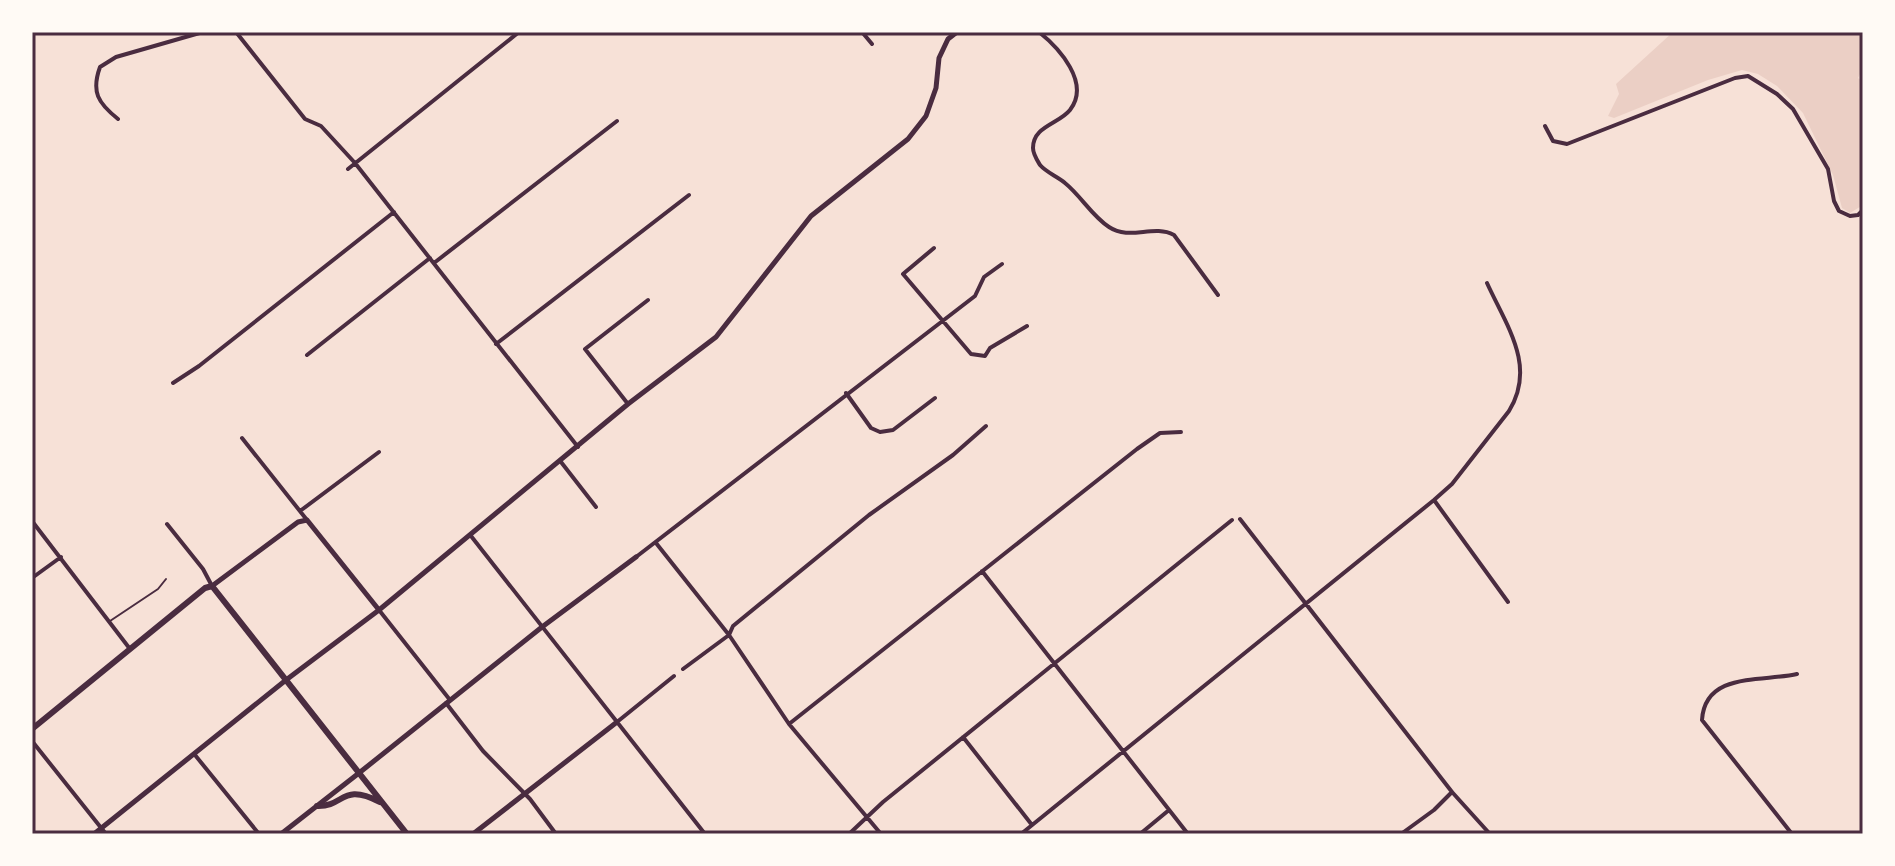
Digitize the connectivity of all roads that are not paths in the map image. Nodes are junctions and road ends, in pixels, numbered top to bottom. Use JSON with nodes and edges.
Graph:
{"nodes":[{"id":1,"x":203,"y":32,"type":"edge"},
{"id":2,"x":236,"y":32,"type":"edge"},
{"id":3,"x":519,"y":32,"type":"edge"},
{"id":4,"x":862,"y":32,"type":"edge"},
{"id":5,"x":957,"y":32,"type":"edge"},
{"id":6,"x":1039,"y":32,"type":"edge"},
{"id":7,"x":872,"y":44,"type":"dead end"},
{"id":8,"x":118,"y":119,"type":"dead end"},
{"id":9,"x":617,"y":121,"type":"dead end"},
{"id":10,"x":1545,"y":126,"type":"dead end"},
{"id":11,"x":355,"y":163,"type":"junction"},
{"id":12,"x":348,"y":169,"type":"dead end"},
{"id":13,"x":689,"y":195,"type":"dead end"},
{"id":14,"x":1863,"y":210,"type":"edge"},
{"id":15,"x":394,"y":212,"type":"junction"},
{"id":16,"x":934,"y":248,"type":"dead end"},
{"id":17,"x":432,"y":260,"type":"junction"},
{"id":18,"x":1002,"y":264,"type":"dead end"},
{"id":19,"x":1487,"y":283,"type":"dead end"},
{"id":20,"x":1218,"y":295,"type":"dead end"},
{"id":21,"x":648,"y":300,"type":"dead end"},
{"id":22,"x":942,"y":321,"type":"junction"},
{"id":23,"x":1027,"y":326,"type":"dead end"},
{"id":24,"x":496,"y":344,"type":"junction"},
{"id":25,"x":307,"y":355,"type":"dead end"},
{"id":26,"x":173,"y":383,"type":"dead end"},
{"id":27,"x":846,"y":393,"type":"junction"},
{"id":28,"x":935,"y":398,"type":"dead end"},
{"id":29,"x":628,"y":404,"type":"junction"},
{"id":30,"x":986,"y":426,"type":"dead end"},
{"id":31,"x":1181,"y":432,"type":"dead end"},
{"id":32,"x":242,"y":438,"type":"dead end"},
{"id":33,"x":578,"y":447,"type":"junction"},
{"id":34,"x":379,"y":452,"type":"dead end"},
{"id":35,"x":561,"y":462,"type":"junction"},
{"id":36,"x":1434,"y":500,"type":"junction"},
{"id":37,"x":596,"y":507,"type":"dead end"},
{"id":38,"x":300,"y":511,"type":"junction"},
{"id":39,"x":1240,"y":519,"type":"dead end"},
{"id":40,"x":307,"y":520,"type":"junction"},
{"id":41,"x":1232,"y":520,"type":"dead end"},
{"id":42,"x":32,"y":521,"type":"edge"},
{"id":43,"x":167,"y":524,"type":"dead end"},
{"id":44,"x":471,"y":536,"type":"junction"},
{"id":45,"x":656,"y":543,"type":"junction"},
{"id":46,"x":61,"y":557,"type":"junction"},
{"id":47,"x":636,"y":557,"type":"joint"},
{"id":48,"x":982,"y":571,"type":"junction"},
{"id":49,"x":32,"y":578,"type":"edge"},
{"id":50,"x":166,"y":579,"type":"dead end"},
{"id":51,"x":212,"y":586,"type":"junction"},
{"id":52,"x":1508,"y":602,"type":"dead end"},
{"id":53,"x":1304,"y":605,"type":"junction"},
{"id":54,"x":379,"y":610,"type":"junction"},
{"id":55,"x":109,"y":622,"type":"junction"},
{"id":56,"x":542,"y":627,"type":"junction"},
{"id":57,"x":729,"y":635,"type":"junction"},
{"id":58,"x":131,"y":649,"type":"junction"},
{"id":59,"x":1054,"y":662,"type":"junction"},
{"id":60,"x":683,"y":669,"type":"dead end"},
{"id":61,"x":1797,"y":674,"type":"dead end"},
{"id":62,"x":674,"y":676,"type":"dead end"},
{"id":63,"x":286,"y":680,"type":"junction"},
{"id":64,"x":448,"y":702,"type":"junction"},
{"id":65,"x":617,"y":722,"type":"junction"},
{"id":66,"x":789,"y":724,"type":"junction"},
{"id":67,"x":32,"y":729,"type":"edge"},
{"id":68,"x":963,"y":737,"type":"junction"},
{"id":69,"x":32,"y":741,"type":"edge"},
{"id":70,"x":1125,"y":752,"type":"junction"},
{"id":71,"x":195,"y":755,"type":"junction"},
{"id":72,"x":359,"y":773,"type":"junction"},
{"id":73,"x":1452,"y":792,"type":"junction"},
{"id":74,"x":523,"y":795,"type":"junction"},
{"id":75,"x":383,"y":803,"type":"junction"},
{"id":76,"x":317,"y":806,"type":"junction"},
{"id":77,"x":1169,"y":810,"type":"junction"},
{"id":78,"x":866,"y":818,"type":"junction"},
{"id":79,"x":1032,"y":825,"type":"junction"},
{"id":80,"x":101,"y":828,"type":"junction"},
{"id":81,"x":94,"y":834,"type":"edge"},
{"id":82,"x":106,"y":834,"type":"edge"},
{"id":83,"x":259,"y":834,"type":"edge"},
{"id":84,"x":281,"y":834,"type":"edge"},
{"id":85,"x":407,"y":834,"type":"edge"},
{"id":86,"x":473,"y":834,"type":"edge"},
{"id":87,"x":556,"y":834,"type":"edge"},
{"id":88,"x":705,"y":834,"type":"edge"},
{"id":89,"x":849,"y":834,"type":"edge"},
{"id":90,"x":881,"y":834,"type":"edge"},
{"id":91,"x":1021,"y":834,"type":"edge"},
{"id":92,"x":1140,"y":834,"type":"edge"},
{"id":93,"x":1188,"y":834,"type":"edge"},
{"id":94,"x":1401,"y":834,"type":"edge"},
{"id":95,"x":1490,"y":834,"type":"edge"},
{"id":96,"x":1792,"y":834,"type":"edge"}],
"edges":[{"from":1,"to":8,"type":"street"},
{"from":2,"to":11,"type":"street"},
{"from":3,"to":11,"type":"street"},
{"from":4,"to":7,"type":"street"},
{"from":5,"to":29,"type":"main road"},
{"from":6,"to":20,"type":"street"},
{"from":9,"to":17,"type":"street"},
{"from":10,"to":14,"type":"street"},
{"from":11,"to":12,"type":"street"},
{"from":11,"to":15,"type":"street"},
{"from":13,"to":24,"type":"street"},
{"from":15,"to":17,"type":"street"},
{"from":15,"to":26,"type":"street"},
{"from":16,"to":22,"type":"street"},
{"from":17,"to":24,"type":"street"},
{"from":17,"to":25,"type":"street"},
{"from":18,"to":22,"type":"street"},
{"from":19,"to":36,"type":"street"},
{"from":21,"to":29,"type":"street"},
{"from":22,"to":23,"type":"street"},
{"from":22,"to":27,"type":"street"},
{"from":24,"to":33,"type":"street"},
{"from":27,"to":28,"type":"street"},
{"from":27,"to":45,"type":"street"},
{"from":29,"to":33,"type":"main road"},
{"from":30,"to":57,"type":"street"},
{"from":31,"to":48,"type":"street"},
{"from":32,"to":38,"type":"street"},
{"from":33,"to":35,"type":"main road"},
{"from":34,"to":38,"type":"street"},
{"from":35,"to":37,"type":"street"},
{"from":35,"to":44,"type":"main road"},
{"from":36,"to":52,"type":"street"},
{"from":36,"to":53,"type":"street"},
{"from":38,"to":40,"type":"street"},
{"from":39,"to":53,"type":"street"},
{"from":40,"to":51,"type":"main road"},
{"from":40,"to":54,"type":"main road"},
{"from":41,"to":59,"type":"street"},
{"from":42,"to":46,"type":"street"},
{"from":43,"to":51,"type":"street"},
{"from":44,"to":54,"type":"main road"},
{"from":44,"to":56,"type":"street"},
{"from":45,"to":47,"type":"street"},
{"from":45,"to":57,"type":"street"},
{"from":46,"to":49,"type":"street"},
{"from":46,"to":55,"type":"street"},
{"from":47,"to":56,"type":"main road"},
{"from":48,"to":59,"type":"street"},
{"from":48,"to":66,"type":"street"},
{"from":50,"to":55,"type":"lane"},
{"from":51,"to":58,"type":"main road"},
{"from":51,"to":63,"type":"main road"},
{"from":53,"to":70,"type":"street"},
{"from":53,"to":73,"type":"street"},
{"from":54,"to":63,"type":"main road"},
{"from":54,"to":64,"type":"street"},
{"from":55,"to":58,"type":"street"},
{"from":56,"to":64,"type":"main road"},
{"from":56,"to":65,"type":"street"},
{"from":57,"to":60,"type":"street"},
{"from":57,"to":66,"type":"street"},
{"from":58,"to":67,"type":"main road"},
{"from":59,"to":68,"type":"street"},
{"from":59,"to":70,"type":"street"},
{"from":61,"to":96,"type":"street"},
{"from":62,"to":65,"type":"street"},
{"from":63,"to":71,"type":"main road"},
{"from":63,"to":72,"type":"main road"},
{"from":64,"to":72,"type":"main road"},
{"from":64,"to":74,"type":"street"},
{"from":65,"to":74,"type":"main road"},
{"from":65,"to":88,"type":"street"},
{"from":66,"to":78,"type":"street"},
{"from":68,"to":78,"type":"street"},
{"from":68,"to":79,"type":"street"},
{"from":69,"to":80,"type":"street"},
{"from":70,"to":77,"type":"street"},
{"from":70,"to":79,"type":"street"},
{"from":71,"to":80,"type":"main road"},
{"from":71,"to":83,"type":"street"},
{"from":72,"to":75,"type":"main road"},
{"from":72,"to":76,"type":"main road"},
{"from":73,"to":94,"type":"street"},
{"from":73,"to":95,"type":"street"},
{"from":74,"to":86,"type":"main road"},
{"from":74,"to":87,"type":"street"},
{"from":75,"to":76,"type":"main road"},
{"from":75,"to":85,"type":"main road"},
{"from":76,"to":84,"type":"main road"},
{"from":77,"to":92,"type":"street"},
{"from":77,"to":93,"type":"street"},
{"from":78,"to":89,"type":"street"},
{"from":78,"to":90,"type":"street"},
{"from":79,"to":91,"type":"street"},
{"from":80,"to":81,"type":"main road"},
{"from":80,"to":82,"type":"street"}]}
